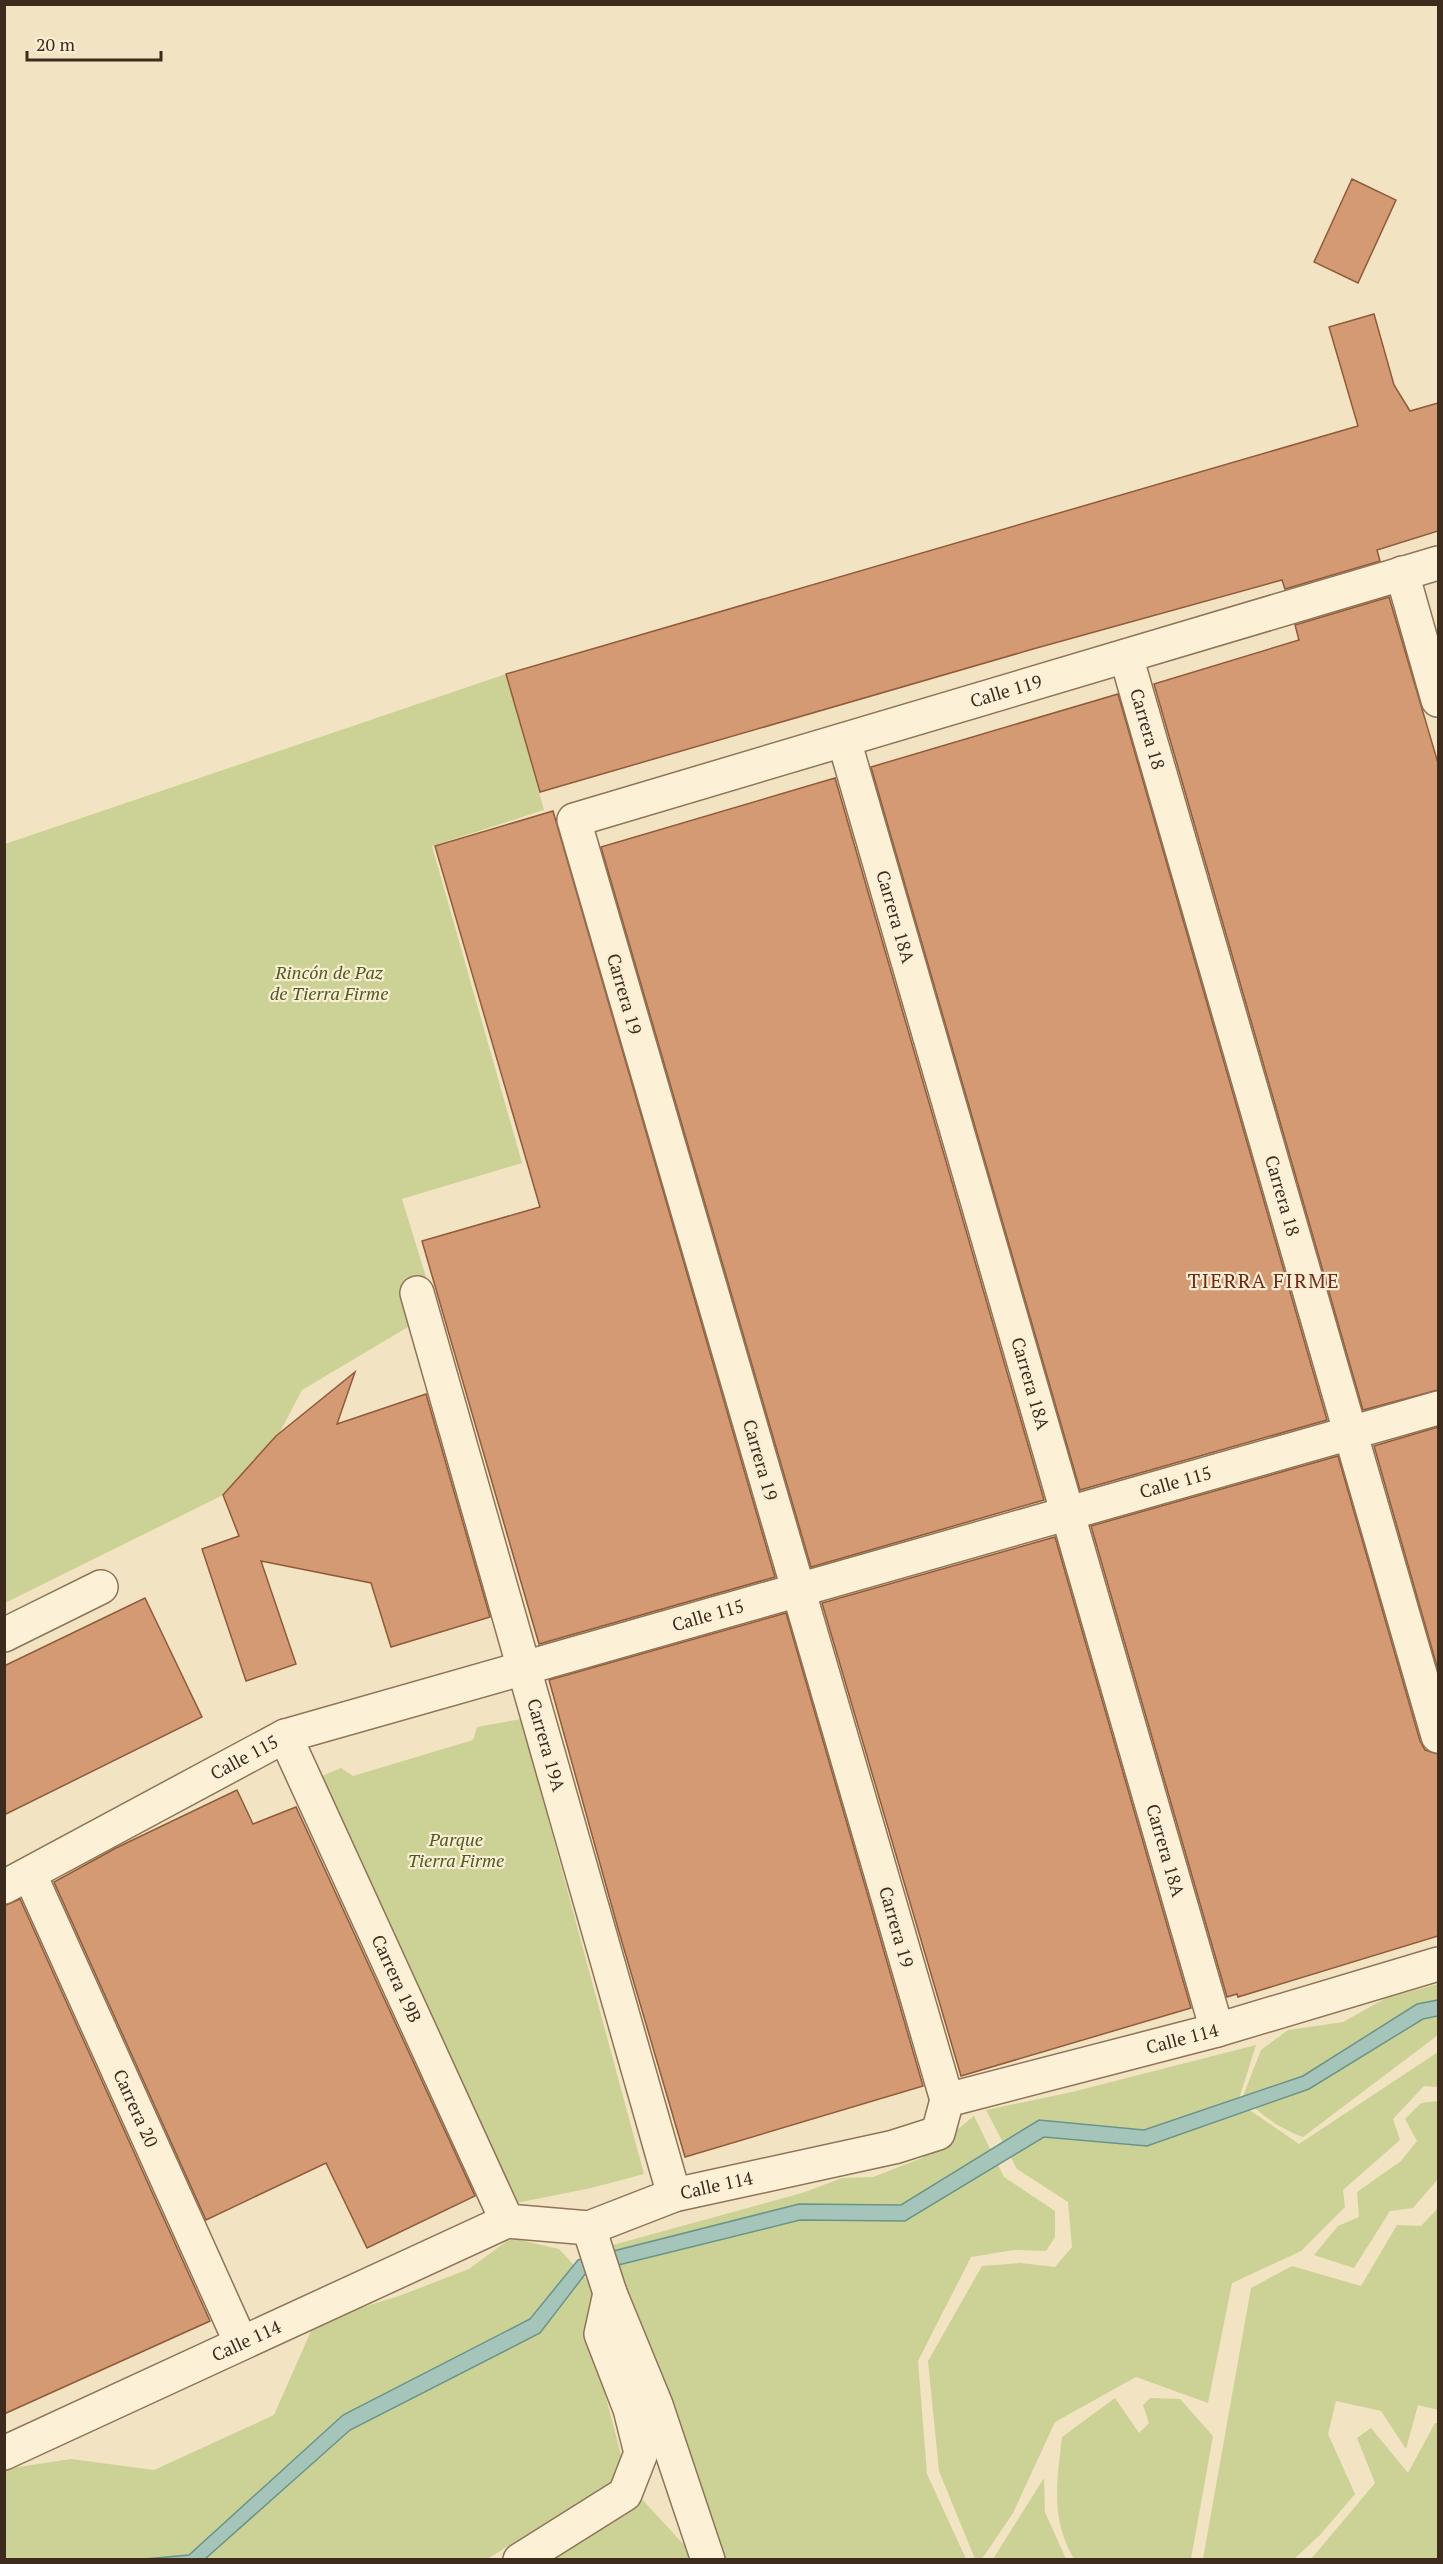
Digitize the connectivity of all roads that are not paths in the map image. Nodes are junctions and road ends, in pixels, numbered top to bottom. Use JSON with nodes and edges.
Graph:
{"nodes":[{"id":1,"x":1438,"y":563,"type":"edge"},
{"id":2,"x":1402,"y":573,"type":"junction"},
{"id":3,"x":1126,"y":656,"type":"junction"},
{"id":4,"x":1438,"y":700,"type":"edge"},
{"id":5,"x":844,"y":740,"type":"junction"},
{"id":6,"x":574,"y":820,"type":"joint"},
{"id":7,"x":417,"y":1293,"type":"dead end"},
{"id":8,"x":1438,"y":1408,"type":"edge"},
{"id":9,"x":1351,"y":1433,"type":"junction"},
{"id":10,"x":1068,"y":1514,"type":"junction"},
{"id":11,"x":101,"y":1587,"type":"dead end"},
{"id":12,"x":798,"y":1591,"type":"junction"},
{"id":13,"x":4,"y":1635,"type":"edge"},
{"id":14,"x":524,"y":1668,"type":"junction"},
{"id":15,"x":285,"y":1736,"type":"junction"},
{"id":16,"x":1438,"y":1736,"type":"edge"},
{"id":17,"x":17,"y":1881,"type":"edge"},
{"id":18,"x":1438,"y":1964,"type":"edge"},
{"id":19,"x":1217,"y":2030,"type":"junction"},
{"id":20,"x":947,"y":2100,"type":"junction"},
{"id":21,"x":674,"y":2195,"type":"junction"},
{"id":22,"x":507,"y":2221,"type":"junction"},
{"id":23,"x":589,"y":2228,"type":"junction"},
{"id":24,"x":610,"y":2293,"type":"junction"},
{"id":25,"x":241,"y":2343,"type":"junction"},
{"id":26,"x":4,"y":2452,"type":"edge"},
{"id":27,"x":520,"y":2559,"type":"edge"},
{"id":28,"x":708,"y":2559,"type":"edge"}],
"edges":[{"from":1,"to":2,"type":"street","name":"Calle 119"},
{"from":2,"to":3,"type":"street","name":"Calle 119"},
{"from":2,"to":4,"type":"street"},
{"from":3,"to":5,"type":"street","name":"Calle 119"},
{"from":3,"to":9,"type":"street","name":"Carrera 18"},
{"from":5,"to":6,"type":"street","name":"Calle 119"},
{"from":5,"to":10,"type":"street","name":"Carrera 18A"},
{"from":6,"to":12,"type":"street","name":"Carrera 19"},
{"from":7,"to":14,"type":"street","name":"Carrera 19A"},
{"from":8,"to":9,"type":"street","name":"Calle 115"},
{"from":9,"to":10,"type":"street","name":"Calle 115"},
{"from":9,"to":16,"type":"street","name":"Carrera 18"},
{"from":10,"to":12,"type":"street","name":"Calle 115"},
{"from":10,"to":19,"type":"street","name":"Carrera 18A"},
{"from":11,"to":13,"type":"street"},
{"from":12,"to":14,"type":"street","name":"Calle 115"},
{"from":12,"to":20,"type":"street","name":"Carrera 19"},
{"from":14,"to":15,"type":"street","name":"Calle 115"},
{"from":14,"to":21,"type":"street","name":"Carrera 19A"},
{"from":15,"to":17,"type":"street","name":"Calle 115"},
{"from":15,"to":22,"type":"street","name":"Carrera 19B"},
{"from":17,"to":25,"type":"street","name":"Carrera 20"},
{"from":18,"to":19,"type":"street","name":"Calle 114"},
{"from":19,"to":20,"type":"street","name":"Calle 114"},
{"from":20,"to":21,"type":"street","name":"Calle 114"},
{"from":21,"to":23,"type":"street","name":"Calle 114"},
{"from":22,"to":23,"type":"street","name":"Calle 114"},
{"from":22,"to":25,"type":"street","name":"Calle 114"},
{"from":23,"to":24,"type":"street"},
{"from":24,"to":27,"type":"street"},
{"from":24,"to":28,"type":"street"},
{"from":25,"to":26,"type":"street","name":"Calle 114"}]}
